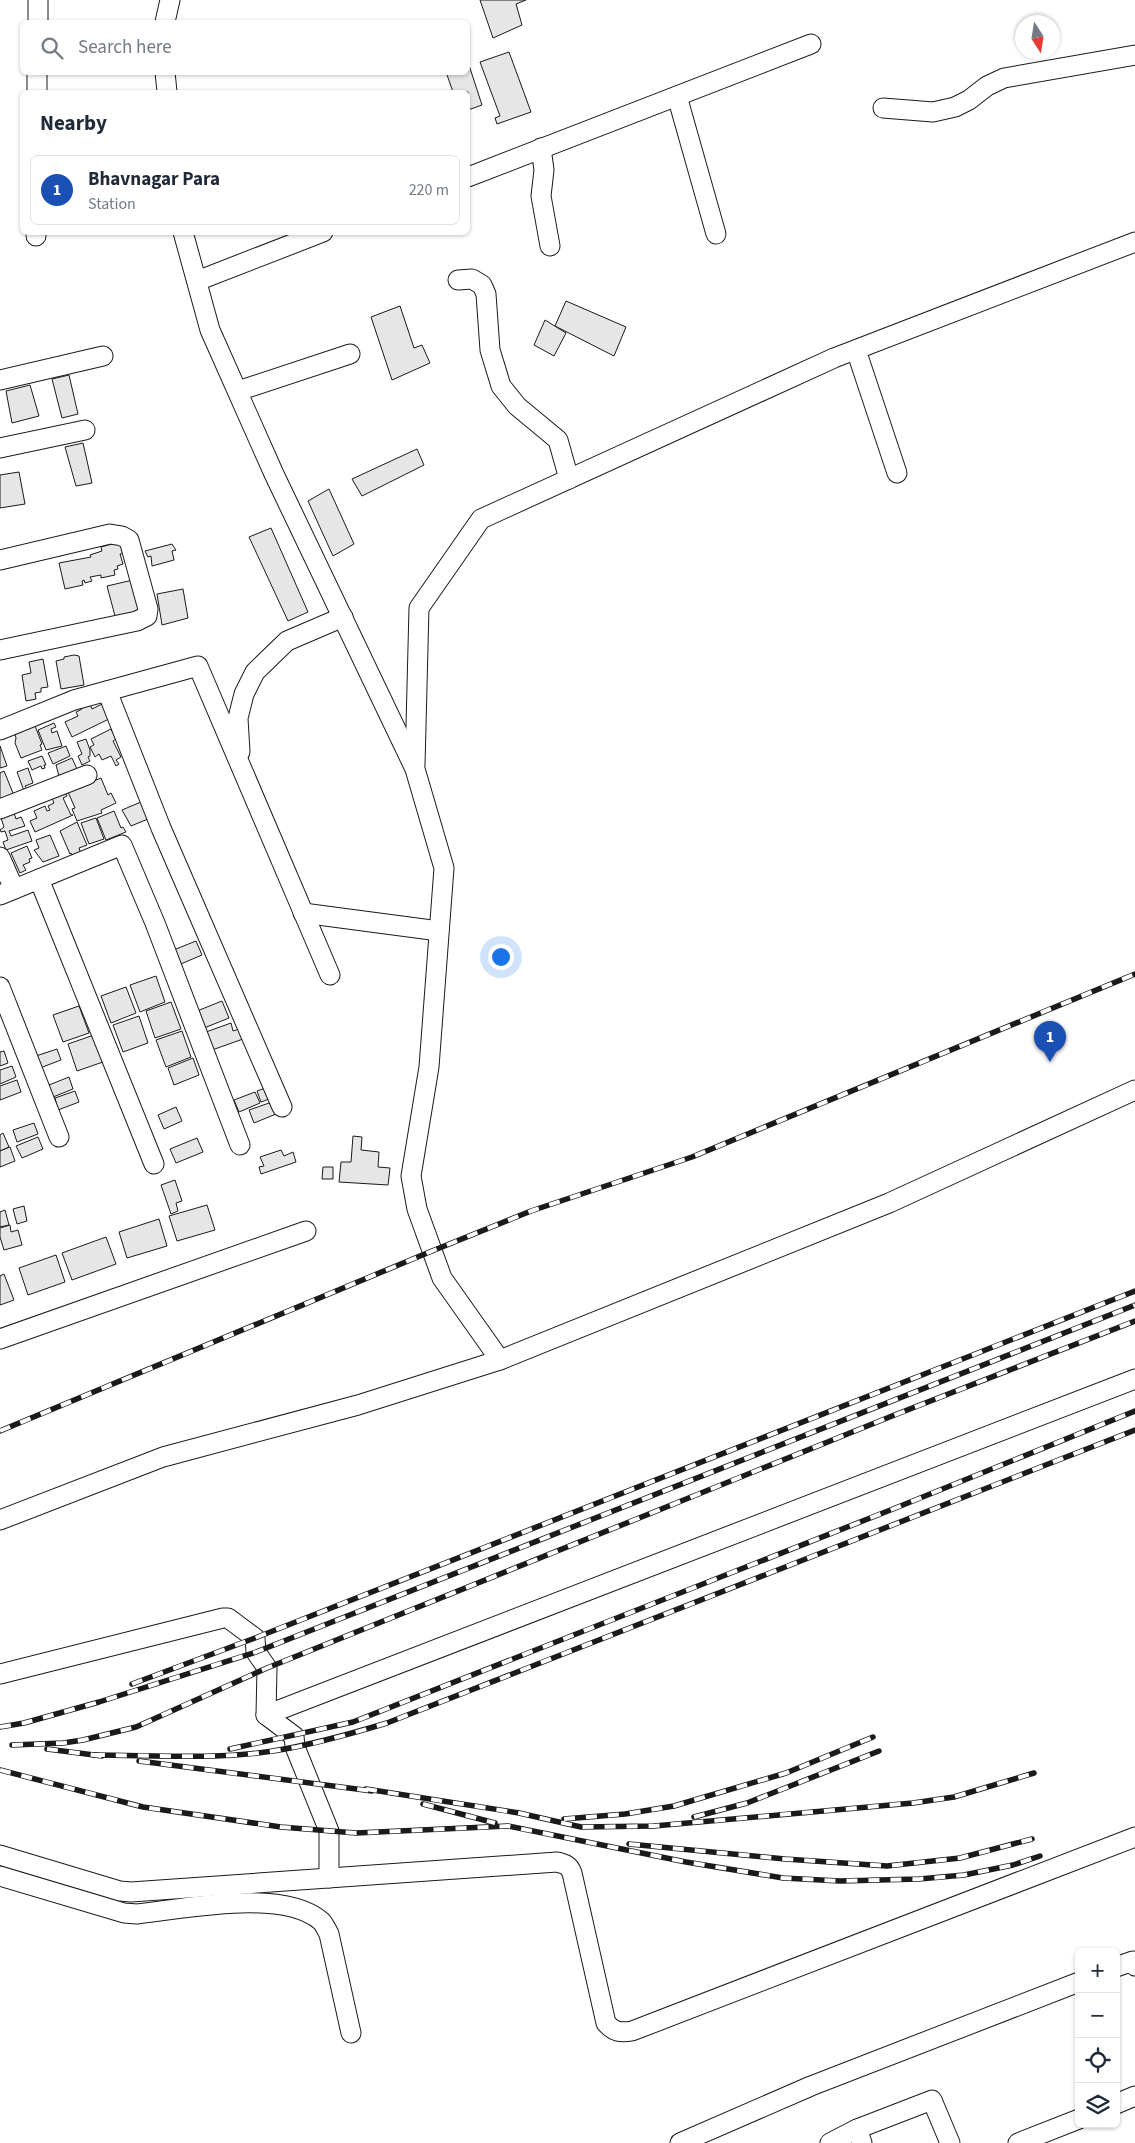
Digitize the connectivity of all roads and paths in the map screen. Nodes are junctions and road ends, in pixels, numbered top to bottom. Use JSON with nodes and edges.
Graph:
{"nodes":[{"id":1,"x":38,"y":0,"type":"edge"},
{"id":2,"x":170,"y":0,"type":"edge"},
{"id":3,"x":38,"y":20,"type":"edge"},
{"id":4,"x":165,"y":20,"type":"edge"},
{"id":5,"x":811,"y":44,"type":"dead end"},
{"id":6,"x":1135,"y":55,"type":"edge"},
{"id":7,"x":37,"y":75,"type":"edge"},
{"id":8,"x":165,"y":75,"type":"edge"},
{"id":9,"x":37,"y":90,"type":"edge"},
{"id":10,"x":167,"y":90,"type":"edge"},
{"id":11,"x":677,"y":96,"type":"junction"},
{"id":12,"x":883,"y":108,"type":"dead end"},
{"id":13,"x":541,"y":148,"type":"junction"},
{"id":14,"x":470,"y":176,"type":"edge"},
{"id":15,"x":716,"y":234,"type":"dead end"},
{"id":16,"x":184,"y":235,"type":"edge"},
{"id":17,"x":315,"y":235,"type":"edge"},
{"id":18,"x":1135,"y":242,"type":"edge"},
{"id":19,"x":550,"y":246,"type":"dead end"},
{"id":20,"x":458,"y":280,"type":"dead end"},
{"id":21,"x":197,"y":282,"type":"junction"},
{"id":22,"x":856,"y":350,"type":"junction"},
{"id":23,"x":350,"y":354,"type":"dead end"},
{"id":24,"x":103,"y":356,"type":"dead end"},
{"id":25,"x":0,"y":380,"type":"edge"},
{"id":26,"x":238,"y":391,"type":"junction"},
{"id":27,"x":85,"y":430,"type":"dead end"},
{"id":28,"x":0,"y":448,"type":"edge"},
{"id":29,"x":897,"y":473,"type":"dead end"},
{"id":30,"x":569,"y":479,"type":"junction"},
{"id":31,"x":0,"y":560,"type":"edge"},
{"id":32,"x":343,"y":617,"type":"junction"},
{"id":33,"x":0,"y":650,"type":"edge"},
{"id":34,"x":107,"y":691,"type":"junction"},
{"id":35,"x":0,"y":730,"type":"edge"},
{"id":36,"x":240,"y":764,"type":"junction"},
{"id":37,"x":415,"y":769,"type":"junction"},
{"id":38,"x":87,"y":775,"type":"dead end"},
{"id":39,"x":0,"y":809,"type":"edge"},
{"id":40,"x":0,"y":857,"type":"edge"},
{"id":41,"x":39,"y":879,"type":"junction"},
{"id":42,"x":7,"y":892,"type":"edge"},
{"id":43,"x":303,"y":913,"type":"junction"},
{"id":44,"x":440,"y":931,"type":"junction"},
{"id":45,"x":330,"y":975,"type":"dead end"},
{"id":46,"x":0,"y":987,"type":"edge"},
{"id":47,"x":1135,"y":1090,"type":"edge"},
{"id":48,"x":282,"y":1107,"type":"dead end"},
{"id":49,"x":59,"y":1137,"type":"dead end"},
{"id":50,"x":240,"y":1145,"type":"dead end"},
{"id":51,"x":154,"y":1164,"type":"dead end"},
{"id":52,"x":306,"y":1231,"type":"dead end"},
{"id":53,"x":0,"y":1339,"type":"edge"},
{"id":54,"x":500,"y":1360,"type":"junction"},
{"id":55,"x":1135,"y":1379,"type":"edge"},
{"id":56,"x":0,"y":1520,"type":"edge"},
{"id":57,"x":0,"y":1674,"type":"edge"},
{"id":58,"x":266,"y":1714,"type":"junction"},
{"id":59,"x":1135,"y":1837,"type":"edge"},
{"id":60,"x":0,"y":1855,"type":"edge"},
{"id":61,"x":0,"y":1876,"type":"edge"},
{"id":62,"x":329,"y":1878,"type":"junction"},
{"id":63,"x":1120,"y":1966,"type":"edge"},
{"id":64,"x":1135,"y":1966,"type":"edge"},
{"id":65,"x":1075,"y":1984,"type":"edge"},
{"id":66,"x":351,"y":2033,"type":"dead end"},
{"id":67,"x":1135,"y":2096,"type":"edge"},
{"id":68,"x":1120,"y":2102,"type":"edge"},
{"id":69,"x":1075,"y":2121,"type":"edge"},
{"id":70,"x":860,"y":2136,"type":"edge"},
{"id":71,"x":680,"y":2143,"type":"edge"},
{"id":72,"x":830,"y":2143,"type":"edge"},
{"id":73,"x":950,"y":2143,"type":"edge"},
{"id":74,"x":1018,"y":2143,"type":"edge"}],
"edges":[{"from":1,"to":3,"type":"street"},
{"from":2,"to":4,"type":"street"},
{"from":5,"to":11,"type":"street"},
{"from":6,"to":12,"type":"street"},
{"from":7,"to":9,"type":"street"},
{"from":8,"to":10,"type":"street"},
{"from":11,"to":13,"type":"street"},
{"from":11,"to":15,"type":"street"},
{"from":13,"to":14,"type":"street"},
{"from":13,"to":19,"type":"street"},
{"from":16,"to":21,"type":"street"},
{"from":17,"to":21,"type":"street"},
{"from":18,"to":22,"type":"street"},
{"from":20,"to":30,"type":"street"},
{"from":21,"to":26,"type":"street"},
{"from":22,"to":29,"type":"street"},
{"from":22,"to":30,"type":"street"},
{"from":23,"to":26,"type":"street"},
{"from":24,"to":25,"type":"street"},
{"from":26,"to":32,"type":"street"},
{"from":27,"to":28,"type":"street"},
{"from":30,"to":37,"type":"street"},
{"from":31,"to":33,"type":"street"},
{"from":32,"to":36,"type":"street"},
{"from":32,"to":37,"type":"street"},
{"from":34,"to":35,"type":"street"},
{"from":34,"to":36,"type":"street"},
{"from":34,"to":48,"type":"street"},
{"from":36,"to":43,"type":"street"},
{"from":37,"to":44,"type":"street"},
{"from":38,"to":39,"type":"street"},
{"from":40,"to":42,"type":"street"},
{"from":41,"to":42,"type":"street"},
{"from":41,"to":50,"type":"street"},
{"from":41,"to":51,"type":"street"},
{"from":43,"to":44,"type":"street"},
{"from":43,"to":45,"type":"street"},
{"from":44,"to":54,"type":"street"},
{"from":46,"to":49,"type":"street"},
{"from":47,"to":54,"type":"street"},
{"from":52,"to":53,"type":"street"},
{"from":54,"to":56,"type":"street"},
{"from":55,"to":58,"type":"street"},
{"from":57,"to":58,"type":"street"},
{"from":58,"to":62,"type":"street"},
{"from":59,"to":62,"type":"street"},
{"from":60,"to":62,"type":"street"},
{"from":61,"to":66,"type":"street"},
{"from":63,"to":64,"type":"street"},
{"from":65,"to":71,"type":"street"},
{"from":67,"to":68,"type":"street"},
{"from":69,"to":74,"type":"street"},
{"from":70,"to":72,"type":"street"},
{"from":70,"to":73,"type":"street"}]}
